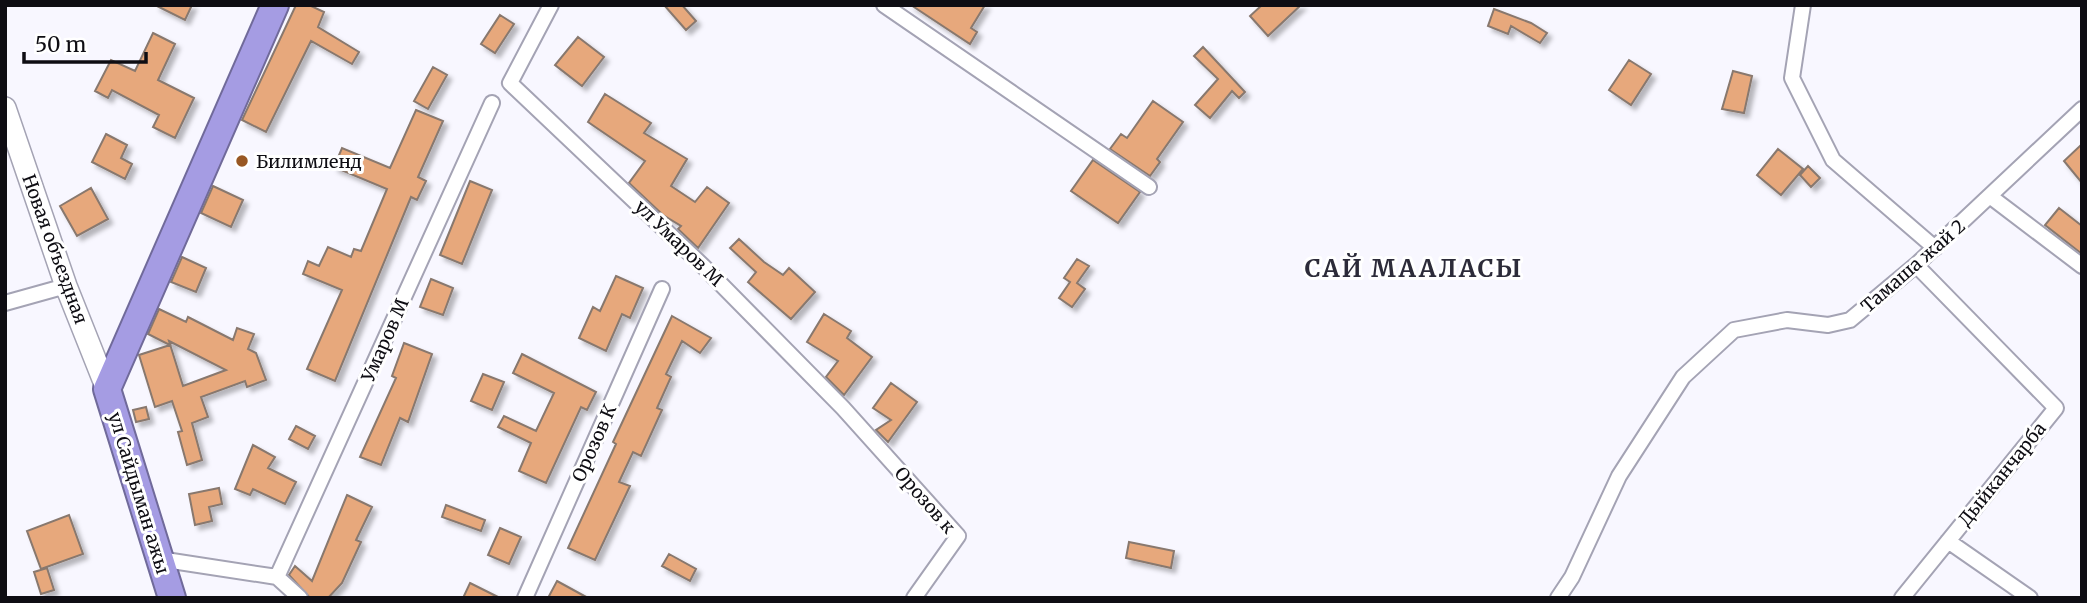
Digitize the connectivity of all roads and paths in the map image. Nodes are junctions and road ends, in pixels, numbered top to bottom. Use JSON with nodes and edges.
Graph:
{"nodes":[{"id":1,"x":275,"y":5,"type":"edge"},
{"id":2,"x":551,"y":5,"type":"edge"},
{"id":3,"x":884,"y":5,"type":"edge"},
{"id":4,"x":1803,"y":5,"type":"edge"},
{"id":5,"x":492,"y":103,"type":"dead end"},
{"id":6,"x":5,"y":108,"type":"edge"},
{"id":7,"x":2082,"y":109,"type":"edge"},
{"id":8,"x":1149,"y":187,"type":"dead end"},
{"id":9,"x":1991,"y":197,"type":"junction"},
{"id":10,"x":1935,"y":248,"type":"junction"},
{"id":11,"x":1916,"y":265,"type":"junction"},
{"id":12,"x":2082,"y":266,"type":"edge"},
{"id":13,"x":66,"y":286,"type":"junction"},
{"id":14,"x":662,"y":289,"type":"dead end"},
{"id":15,"x":5,"y":303,"type":"edge"},
{"id":16,"x":107,"y":389,"type":"junction"},
{"id":17,"x":844,"y":408,"type":"joint"},
{"id":18,"x":1948,"y":541,"type":"junction"},
{"id":19,"x":159,"y":559,"type":"junction"},
{"id":20,"x":278,"y":578,"type":"junction"},
{"id":21,"x":172,"y":598,"type":"edge"},
{"id":22,"x":300,"y":598,"type":"edge"},
{"id":23,"x":525,"y":598,"type":"edge"},
{"id":24,"x":914,"y":598,"type":"edge"},
{"id":25,"x":1558,"y":598,"type":"edge"},
{"id":26,"x":1902,"y":598,"type":"edge"},
{"id":27,"x":2030,"y":598,"type":"edge"}],
"edges":[{"from":1,"to":16,"type":"highway"},
{"from":2,"to":17,"type":"street","name":"ул Умаров М"},
{"from":3,"to":8,"type":"street"},
{"from":4,"to":10,"type":"street"},
{"from":5,"to":20,"type":"street","name":"Умаров М"},
{"from":6,"to":13,"type":"main road","name":"Новая объездная"},
{"from":7,"to":9,"type":"street","name":"Тамаша жай 2"},
{"from":9,"to":10,"type":"street","name":"Тамаша жай 2"},
{"from":9,"to":12,"type":"street"},
{"from":10,"to":11,"type":"street","name":"Тамаша жай 2"},
{"from":11,"to":18,"type":"street","name":"Дыйканчарба"},
{"from":11,"to":25,"type":"street","name":"Тамаша жай 2"},
{"from":13,"to":15,"type":"street"},
{"from":13,"to":16,"type":"main road","name":"Новая объездная"},
{"from":14,"to":23,"type":"street","name":"Орозов К"},
{"from":16,"to":19,"type":"highway","name":"ул Сайдыман ажы"},
{"from":17,"to":24,"type":"street","name":"Орозов к"},
{"from":18,"to":26,"type":"street","name":"Дыйканчарба"},
{"from":18,"to":27,"type":"street"},
{"from":19,"to":20,"type":"street"},
{"from":19,"to":21,"type":"highway","name":"ул Сайдыман ажы"},
{"from":20,"to":22,"type":"street"}]}
